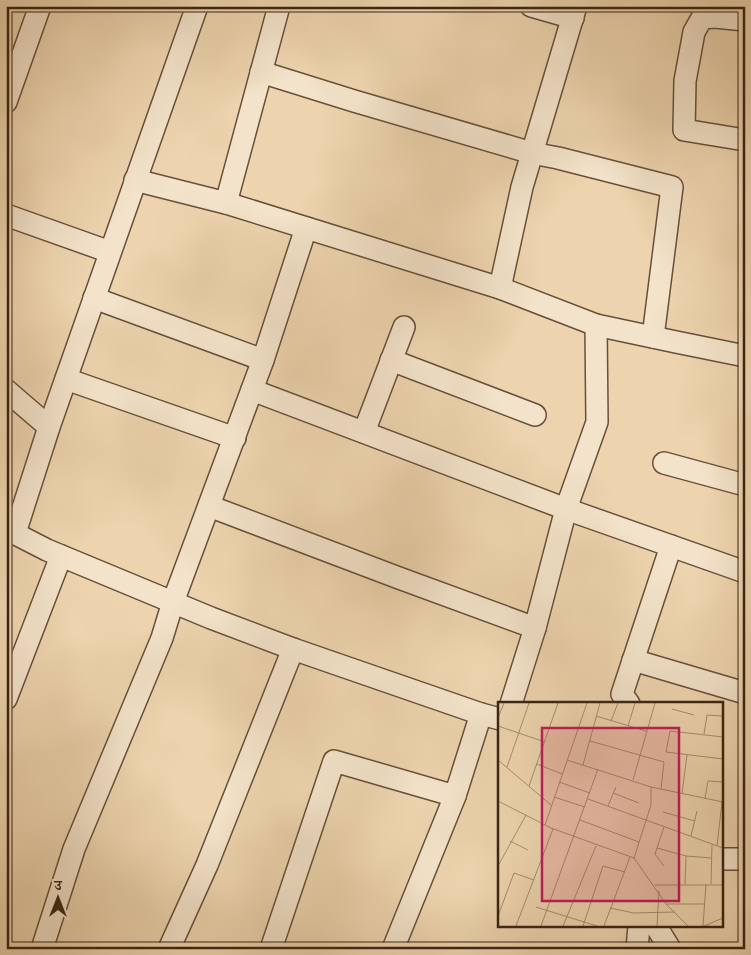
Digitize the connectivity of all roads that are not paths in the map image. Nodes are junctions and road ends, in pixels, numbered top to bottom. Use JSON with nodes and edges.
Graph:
{"nodes":[{"id":1,"x":40,"y":6,"type":"edge"},
{"id":2,"x":197,"y":6,"type":"edge"},
{"id":3,"x":279,"y":6,"type":"edge"},
{"id":4,"x":531,"y":6,"type":"edge"},
{"id":5,"x":574,"y":12,"type":"edge"},
{"id":6,"x":745,"y":20,"type":"edge"},
{"id":7,"x":261,"y":72,"type":"junction"},
{"id":8,"x":11,"y":74,"type":"edge"},
{"id":9,"x":6,"y":102,"type":"edge"},
{"id":10,"x":745,"y":140,"type":"edge"},
{"id":11,"x":532,"y":153,"type":"junction"},
{"id":12,"x":136,"y":180,"type":"junction"},
{"id":13,"x":226,"y":203,"type":"junction"},
{"id":14,"x":6,"y":215,"type":"edge"},
{"id":15,"x":306,"y":228,"type":"junction"},
{"id":16,"x":110,"y":252,"type":"junction"},
{"id":17,"x":500,"y":288,"type":"junction"},
{"id":18,"x":94,"y":298,"type":"junction"},
{"id":19,"x":596,"y":325,"type":"junction"},
{"id":20,"x":404,"y":327,"type":"dead end"},
{"id":21,"x":653,"y":337,"type":"junction"},
{"id":22,"x":745,"y":356,"type":"edge"},
{"id":23,"x":264,"y":360,"type":"junction"},
{"id":24,"x":392,"y":360,"type":"junction"},
{"id":25,"x":66,"y":378,"type":"junction"},
{"id":26,"x":6,"y":390,"type":"edge"},
{"id":27,"x":252,"y":390,"type":"junction"},
{"id":28,"x":535,"y":415,"type":"dead end"},
{"id":29,"x":49,"y":427,"type":"junction"},
{"id":30,"x":364,"y":432,"type":"junction"},
{"id":31,"x":235,"y":438,"type":"junction"},
{"id":32,"x":664,"y":463,"type":"dead end"},
{"id":33,"x":745,"y":485,"type":"edge"},
{"id":34,"x":209,"y":506,"type":"junction"},
{"id":35,"x":566,"y":509,"type":"junction"},
{"id":36,"x":10,"y":531,"type":"edge"},
{"id":37,"x":671,"y":546,"type":"junction"},
{"id":38,"x":61,"y":556,"type":"junction"},
{"id":39,"x":745,"y":572,"type":"edge"},
{"id":40,"x":173,"y":602,"type":"junction"},
{"id":41,"x":535,"y":628,"type":"junction"},
{"id":42,"x":293,"y":649,"type":"junction"},
{"id":43,"x":633,"y":660,"type":"junction"},
{"id":44,"x":745,"y":693,"type":"edge"},
{"id":45,"x":6,"y":699,"type":"edge"},
{"id":46,"x":512,"y":702,"type":"edge"},
{"id":47,"x":628,"y":702,"type":"edge"},
{"id":48,"x":490,"y":716,"type":"edge"},
{"id":49,"x":455,"y":796,"type":"junction"},
{"id":50,"x":724,"y":859,"type":"edge"},
{"id":51,"x":745,"y":860,"type":"edge"},
{"id":52,"x":639,"y":928,"type":"edge"},
{"id":53,"x":657,"y":928,"type":"edge"},
{"id":54,"x":42,"y":949,"type":"edge"},
{"id":55,"x":170,"y":949,"type":"edge"},
{"id":56,"x":271,"y":949,"type":"edge"},
{"id":57,"x":393,"y":949,"type":"edge"},
{"id":58,"x":637,"y":949,"type":"edge"},
{"id":59,"x":670,"y":949,"type":"edge"}],
"edges":[{"from":1,"to":8,"type":"street"},
{"from":2,"to":12,"type":"street"},
{"from":3,"to":7,"type":"street"},
{"from":4,"to":5,"type":"street"},
{"from":5,"to":11,"type":"street"},
{"from":6,"to":10,"type":"street"},
{"from":7,"to":11,"type":"street"},
{"from":7,"to":13,"type":"street"},
{"from":8,"to":9,"type":"street"},
{"from":11,"to":17,"type":"street"},
{"from":11,"to":21,"type":"street"},
{"from":12,"to":13,"type":"street"},
{"from":12,"to":16,"type":"street"},
{"from":13,"to":15,"type":"street"},
{"from":14,"to":16,"type":"street"},
{"from":15,"to":17,"type":"street"},
{"from":15,"to":23,"type":"street"},
{"from":16,"to":18,"type":"street"},
{"from":17,"to":19,"type":"street"},
{"from":18,"to":23,"type":"street"},
{"from":18,"to":25,"type":"street"},
{"from":19,"to":21,"type":"street"},
{"from":19,"to":35,"type":"street"},
{"from":20,"to":24,"type":"street"},
{"from":21,"to":22,"type":"street"},
{"from":23,"to":27,"type":"street"},
{"from":24,"to":28,"type":"street"},
{"from":24,"to":30,"type":"street"},
{"from":25,"to":29,"type":"street"},
{"from":25,"to":31,"type":"street"},
{"from":26,"to":29,"type":"street"},
{"from":27,"to":30,"type":"street"},
{"from":27,"to":31,"type":"street"},
{"from":29,"to":36,"type":"street"},
{"from":30,"to":35,"type":"street"},
{"from":31,"to":34,"type":"street"},
{"from":32,"to":33,"type":"street"},
{"from":34,"to":40,"type":"street"},
{"from":34,"to":41,"type":"street"},
{"from":35,"to":37,"type":"street"},
{"from":35,"to":41,"type":"street"},
{"from":36,"to":38,"type":"street"},
{"from":37,"to":39,"type":"street"},
{"from":37,"to":43,"type":"street"},
{"from":38,"to":40,"type":"street"},
{"from":38,"to":45,"type":"street"},
{"from":40,"to":42,"type":"street"},
{"from":40,"to":54,"type":"street"},
{"from":41,"to":46,"type":"street"},
{"from":42,"to":48,"type":"street"},
{"from":42,"to":55,"type":"street"},
{"from":43,"to":44,"type":"street"},
{"from":43,"to":47,"type":"street"},
{"from":48,"to":49,"type":"street"},
{"from":49,"to":56,"type":"street"},
{"from":49,"to":57,"type":"street"},
{"from":50,"to":51,"type":"street"},
{"from":52,"to":58,"type":"street"},
{"from":53,"to":59,"type":"street"}]}
